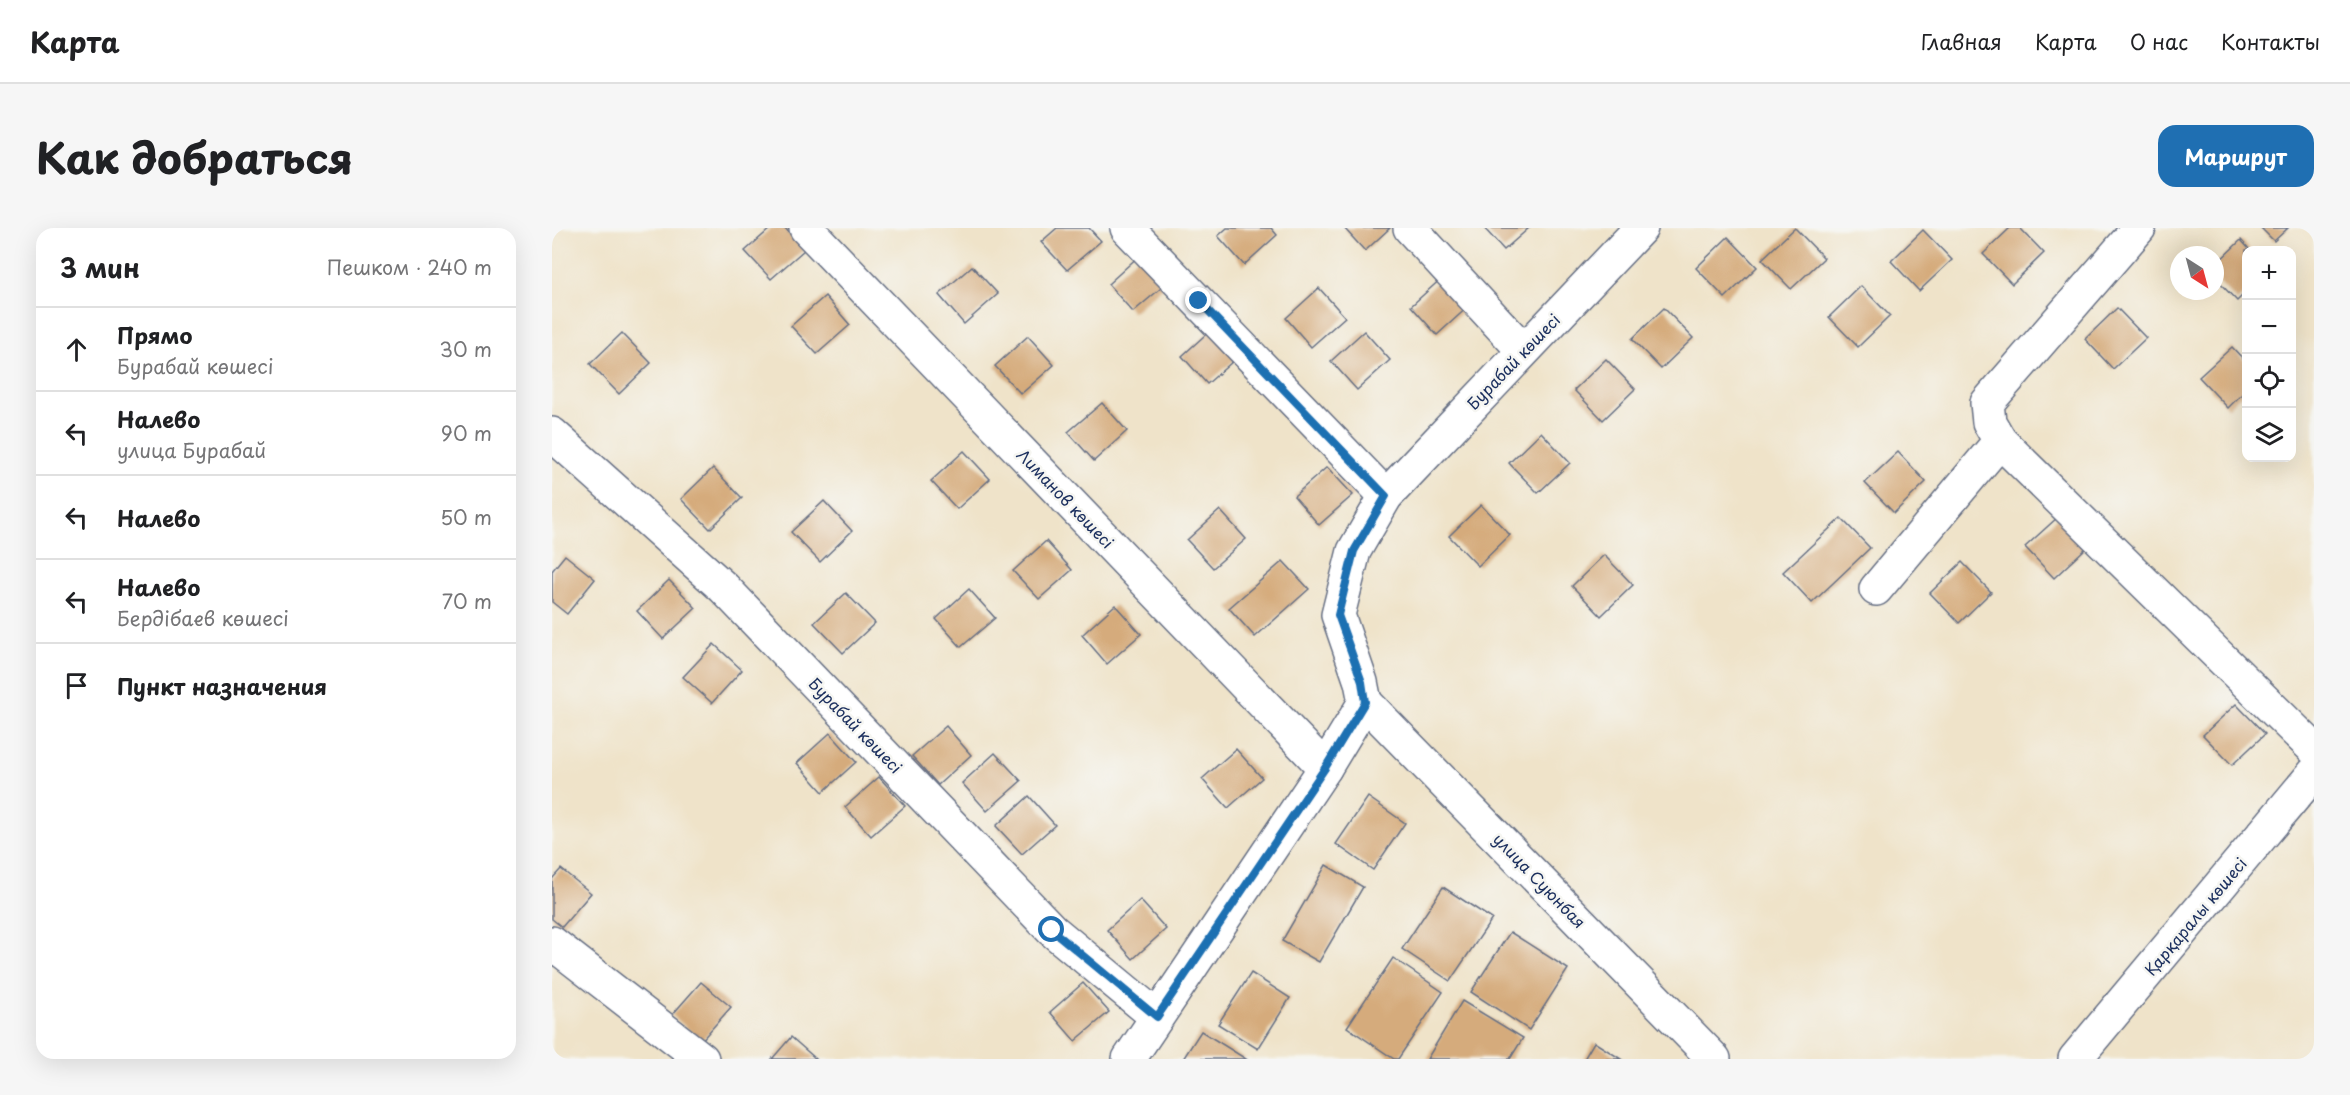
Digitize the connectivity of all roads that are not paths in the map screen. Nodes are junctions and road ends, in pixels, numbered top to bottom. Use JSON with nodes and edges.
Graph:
{"nodes":[{"id":1,"x":806,"y":228,"type":"edge"},
{"id":2,"x":1127,"y":228,"type":"edge"},
{"id":3,"x":1410,"y":228,"type":"edge"},
{"id":4,"x":1641,"y":228,"type":"edge"},
{"id":5,"x":2139,"y":228,"type":"edge"},
{"id":6,"x":1523,"y":350,"type":"junction"},
{"id":7,"x":552,"y":434,"type":"edge"},
{"id":8,"x":2000,"y":441,"type":"junction"},
{"id":9,"x":1386,"y":496,"type":"junction"},
{"id":10,"x":1876,"y":589,"type":"dead end"},
{"id":11,"x":1365,"y":702,"type":"junction"},
{"id":12,"x":2314,"y":749,"type":"edge"},
{"id":13,"x":1325,"y":768,"type":"junction"},
{"id":14,"x":2314,"y":773,"type":"edge"},
{"id":15,"x":552,"y":943,"type":"edge"},
{"id":16,"x":1157,"y":1017,"type":"junction"},
{"id":17,"x":702,"y":1059,"type":"edge"},
{"id":18,"x":1130,"y":1059,"type":"edge"},
{"id":19,"x":1714,"y":1059,"type":"edge"},
{"id":20,"x":2075,"y":1059,"type":"edge"}],
"edges":[{"from":1,"to":13,"type":"street","name":"Лиманов көшесі"},
{"from":2,"to":9,"type":"street"},
{"from":3,"to":6,"type":"street"},
{"from":4,"to":6,"type":"street","name":"Бурабай көшесі"},
{"from":5,"to":8,"type":"street"},
{"from":6,"to":9,"type":"street","name":"Бурабай көшесі"},
{"from":7,"to":16,"type":"street","name":"Бурабай көшесі"},
{"from":8,"to":10,"type":"street"},
{"from":8,"to":12,"type":"street"},
{"from":9,"to":11,"type":"street","name":"Бурабай көшесі"},
{"from":11,"to":13,"type":"street"},
{"from":11,"to":19,"type":"street","name":"улица Суюнбая"},
{"from":13,"to":16,"type":"street"},
{"from":14,"to":20,"type":"street","name":"Қарқаралы көшесі"},
{"from":15,"to":17,"type":"street"},
{"from":16,"to":18,"type":"street"}]}
